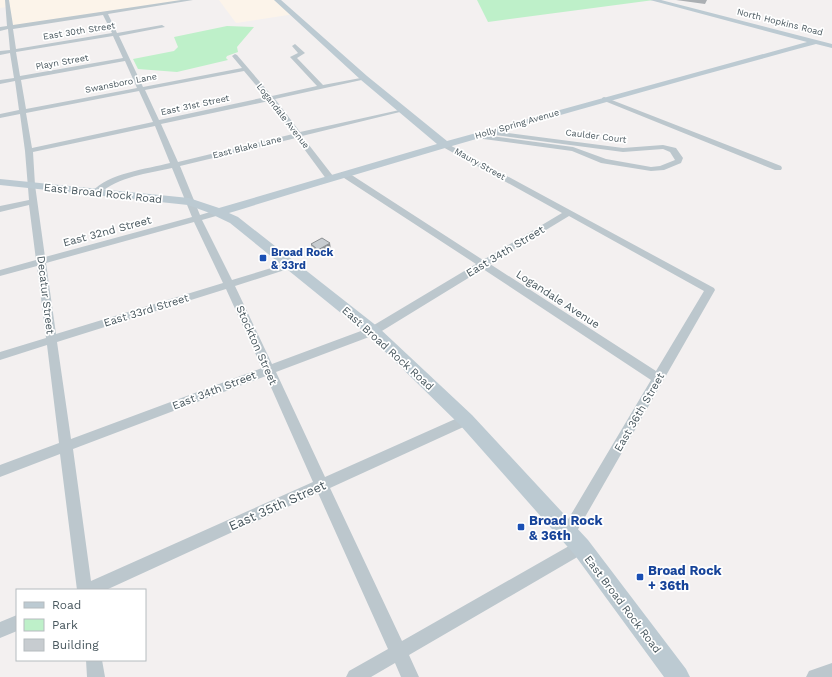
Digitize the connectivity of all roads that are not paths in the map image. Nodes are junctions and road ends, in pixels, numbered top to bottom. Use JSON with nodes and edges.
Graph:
{"nodes":[{"id":1,"x":191,"y":0,"type":"edge"},
{"id":2,"x":278,"y":0,"type":"edge"},
{"id":3,"x":653,"y":0,"type":"edge"},
{"id":4,"x":5,"y":5,"type":"edge"},
{"id":5,"x":105,"y":13,"type":"junction"},
{"id":6,"x":162,"y":27,"type":"dead end"},
{"id":7,"x":5,"y":28,"type":"edge"},
{"id":8,"x":114,"y":34,"type":"junction"},
{"id":9,"x":816,"y":42,"type":"junction"},
{"id":10,"x":295,"y":46,"type":"dead end"},
{"id":11,"x":832,"y":46,"type":"edge"},
{"id":12,"x":13,"y":51,"type":"junction"},
{"id":13,"x":0,"y":53,"type":"edge"},
{"id":14,"x":235,"y":56,"type":"dead end"},
{"id":15,"x":127,"y":59,"type":"junction"},
{"id":16,"x":245,"y":69,"type":"junction"},
{"id":17,"x":364,"y":78,"type":"junction"},
{"id":18,"x":18,"y":79,"type":"junction"},
{"id":19,"x":0,"y":82,"type":"edge"},
{"id":20,"x":321,"y":87,"type":"junction"},
{"id":21,"x":141,"y":88,"type":"junction"},
{"id":22,"x":270,"y":98,"type":"junction"},
{"id":23,"x":604,"y":99,"type":"junction"},
{"id":24,"x":402,"y":110,"type":"junction"},
{"id":25,"x":22,"y":112,"type":"junction"},
{"id":26,"x":0,"y":116,"type":"edge"},
{"id":27,"x":157,"y":123,"type":"junction"},
{"id":28,"x":488,"y":132,"type":"junction"},
{"id":29,"x":297,"y":135,"type":"junction"},
{"id":30,"x":476,"y":136,"type":"junction"},
{"id":31,"x":444,"y":144,"type":"junction"},
{"id":32,"x":29,"y":151,"type":"junction"},
{"id":33,"x":175,"y":165,"type":"junction"},
{"id":34,"x":778,"y":168,"type":"dead end"},
{"id":35,"x":344,"y":174,"type":"junction"},
{"id":36,"x":330,"y":178,"type":"junction"},
{"id":37,"x":0,"y":182,"type":"edge"},
{"id":38,"x":31,"y":185,"type":"junction"},
{"id":39,"x":96,"y":192,"type":"junction"},
{"id":40,"x":34,"y":201,"type":"junction"},
{"id":41,"x":189,"y":202,"type":"junction"},
{"id":42,"x":0,"y":209,"type":"edge"},
{"id":43,"x":220,"y":212,"type":"junction"},
{"id":44,"x":568,"y":213,"type":"junction"},
{"id":45,"x":197,"y":219,"type":"junction"},
{"id":46,"x":42,"y":262,"type":"junction"},
{"id":47,"x":482,"y":264,"type":"junction"},
{"id":48,"x":291,"y":265,"type":"junction"},
{"id":49,"x":0,"y":273,"type":"edge"},
{"id":50,"x":229,"y":284,"type":"junction"},
{"id":51,"x":710,"y":290,"type":"joint"},
{"id":52,"x":373,"y":331,"type":"junction"},
{"id":53,"x":52,"y":340,"type":"junction"},
{"id":54,"x":0,"y":356,"type":"edge"},
{"id":55,"x":268,"y":370,"type":"junction"},
{"id":56,"x":659,"y":379,"type":"junction"},
{"id":57,"x":466,"y":420,"type":"junction"},
{"id":58,"x":67,"y":447,"type":"junction"},
{"id":59,"x":0,"y":471,"type":"edge"},
{"id":60,"x":322,"y":485,"type":"junction"},
{"id":61,"x":568,"y":532,"type":"junction"},
{"id":62,"x":581,"y":548,"type":"junction"},
{"id":63,"x":85,"y":589,"type":"edge"},
{"id":64,"x":91,"y":589,"type":"edge"},
{"id":65,"x":16,"y":623,"type":"edge"},
{"id":66,"x":0,"y":630,"type":"edge"},
{"id":67,"x":398,"y":652,"type":"junction"},
{"id":68,"x":94,"y":661,"type":"edge"},
{"id":69,"x":832,"y":671,"type":"edge"},
{"id":70,"x":96,"y":677,"type":"edge"},
{"id":71,"x":355,"y":677,"type":"edge"},
{"id":72,"x":410,"y":677,"type":"edge"},
{"id":73,"x":678,"y":677,"type":"edge"},
{"id":74,"x":815,"y":677,"type":"edge"}],
"edges":[{"from":1,"to":5,"type":"street"},
{"from":2,"to":17,"type":"street","name":"Maury Street"},
{"from":3,"to":9,"type":"street","name":"North Hopkins Road"},
{"from":4,"to":7,"type":"street","name":"Decatur Street"},
{"from":5,"to":7,"type":"street"},
{"from":5,"to":8,"type":"street","name":"Stockton Street"},
{"from":6,"to":8,"type":"street","name":"East 30th Street"},
{"from":7,"to":12,"type":"street","name":"Decatur Street"},
{"from":8,"to":12,"type":"street","name":"East 30th Street"},
{"from":8,"to":15,"type":"street","name":"Stockton Street"},
{"from":9,"to":11,"type":"street","name":"North Hopkins Road"},
{"from":9,"to":23,"type":"street","name":"Holly Spring Avenue"},
{"from":10,"to":20,"type":"street"},
{"from":12,"to":13,"type":"street","name":"East 30th Street"},
{"from":12,"to":18,"type":"street","name":"Decatur Street"},
{"from":14,"to":16,"type":"street","name":"Logandale Avenue"},
{"from":15,"to":18,"type":"street","name":"Playn Street"},
{"from":15,"to":21,"type":"street","name":"Stockton Street"},
{"from":16,"to":21,"type":"street","name":"Swansboro Lane"},
{"from":16,"to":22,"type":"street","name":"Logandale Avenue"},
{"from":17,"to":20,"type":"street","name":"East 31st Street"},
{"from":17,"to":24,"type":"street","name":"Maury Street"},
{"from":18,"to":19,"type":"street","name":"Playn Street"},
{"from":18,"to":25,"type":"street","name":"Decatur Street"},
{"from":20,"to":22,"type":"street","name":"East 31st Street"},
{"from":21,"to":25,"type":"street","name":"Swansboro Lane"},
{"from":21,"to":27,"type":"street","name":"Stockton Street"},
{"from":22,"to":27,"type":"street","name":"East 31st Street"},
{"from":22,"to":29,"type":"street","name":"Logandale Avenue"},
{"from":23,"to":28,"type":"street","name":"Holly Spring Avenue"},
{"from":23,"to":34,"type":"street"},
{"from":24,"to":29,"type":"street","name":"East Blake Lane"},
{"from":24,"to":31,"type":"street","name":"Maury Street"},
{"from":25,"to":26,"type":"street","name":"Swansboro Lane"},
{"from":25,"to":32,"type":"street","name":"Decatur Street"},
{"from":27,"to":32,"type":"street","name":"East 31st Street"},
{"from":27,"to":33,"type":"street","name":"Stockton Street"},
{"from":28,"to":30,"type":"street","name":"Holly Spring Avenue"},
{"from":28,"to":30,"type":"street","name":"Caulder Court"},
{"from":29,"to":33,"type":"street","name":"East Blake Lane"},
{"from":29,"to":36,"type":"street","name":"Logandale Avenue"},
{"from":30,"to":31,"type":"street","name":"Holly Spring Avenue"},
{"from":31,"to":35,"type":"street","name":"Holly Spring Avenue"},
{"from":31,"to":44,"type":"street","name":"Maury Street"},
{"from":32,"to":38,"type":"street","name":"Decatur Street"},
{"from":33,"to":39,"type":"street","name":"East Blake Lane"},
{"from":33,"to":41,"type":"street","name":"Stockton Street"},
{"from":35,"to":36,"type":"street","name":"Holly Spring Avenue"},
{"from":35,"to":47,"type":"street","name":"Logandale Avenue"},
{"from":36,"to":43,"type":"street","name":"Holly Spring Avenue"},
{"from":37,"to":38,"type":"street","name":"East Broad Rock Road"},
{"from":38,"to":39,"type":"street","name":"East Broad Rock Road"},
{"from":38,"to":40,"type":"street","name":"Decatur Street"},
{"from":39,"to":41,"type":"street","name":"East Broad Rock Road"},
{"from":40,"to":42,"type":"street"},
{"from":40,"to":46,"type":"street","name":"Decatur Street"},
{"from":41,"to":43,"type":"street","name":"East Broad Rock Road"},
{"from":41,"to":45,"type":"street","name":"Stockton Street"},
{"from":43,"to":45,"type":"street","name":"East 32nd Street"},
{"from":43,"to":48,"type":"street","name":"East Broad Rock Road"},
{"from":44,"to":47,"type":"street","name":"East 34th Street"},
{"from":44,"to":51,"type":"street","name":"Maury Street"},
{"from":45,"to":46,"type":"street","name":"East 32nd Street"},
{"from":45,"to":50,"type":"street","name":"Stockton Street"},
{"from":46,"to":49,"type":"street","name":"East 32nd Street"},
{"from":46,"to":53,"type":"street","name":"Decatur Street"},
{"from":47,"to":52,"type":"street","name":"East 34th Street"},
{"from":47,"to":56,"type":"street","name":"Logandale Avenue"},
{"from":48,"to":50,"type":"street","name":"East 33rd Street"},
{"from":48,"to":52,"type":"street","name":"East Broad Rock Road"},
{"from":50,"to":53,"type":"street","name":"East 33rd Street"},
{"from":50,"to":55,"type":"street","name":"Stockton Street"},
{"from":51,"to":56,"type":"street","name":"East 36th Street"},
{"from":52,"to":55,"type":"street","name":"East 34th Street"},
{"from":52,"to":57,"type":"street","name":"East Broad Rock Road"},
{"from":53,"to":54,"type":"street","name":"East 33rd Street"},
{"from":53,"to":58,"type":"street","name":"Decatur Street"},
{"from":55,"to":58,"type":"street","name":"East 34th Street"},
{"from":55,"to":60,"type":"street","name":"Stockton Street"},
{"from":56,"to":61,"type":"street","name":"East 36th Street"},
{"from":57,"to":60,"type":"street","name":"East 35th Street"},
{"from":57,"to":61,"type":"street","name":"East Broad Rock Road"},
{"from":58,"to":59,"type":"street","name":"East 34th Street"},
{"from":58,"to":63,"type":"street","name":"Decatur Street"},
{"from":60,"to":64,"type":"street","name":"East 35th Street"},
{"from":60,"to":67,"type":"street","name":"Stockton Street"},
{"from":61,"to":62,"type":"street","name":"East Broad Rock Road"},
{"from":62,"to":67,"type":"street"},
{"from":62,"to":73,"type":"street","name":"East Broad Rock Road"},
{"from":65,"to":66,"type":"street"},
{"from":67,"to":71,"type":"street"},
{"from":67,"to":72,"type":"street","name":"Stockton Street"},
{"from":68,"to":70,"type":"street"},
{"from":69,"to":74,"type":"street"}]}
